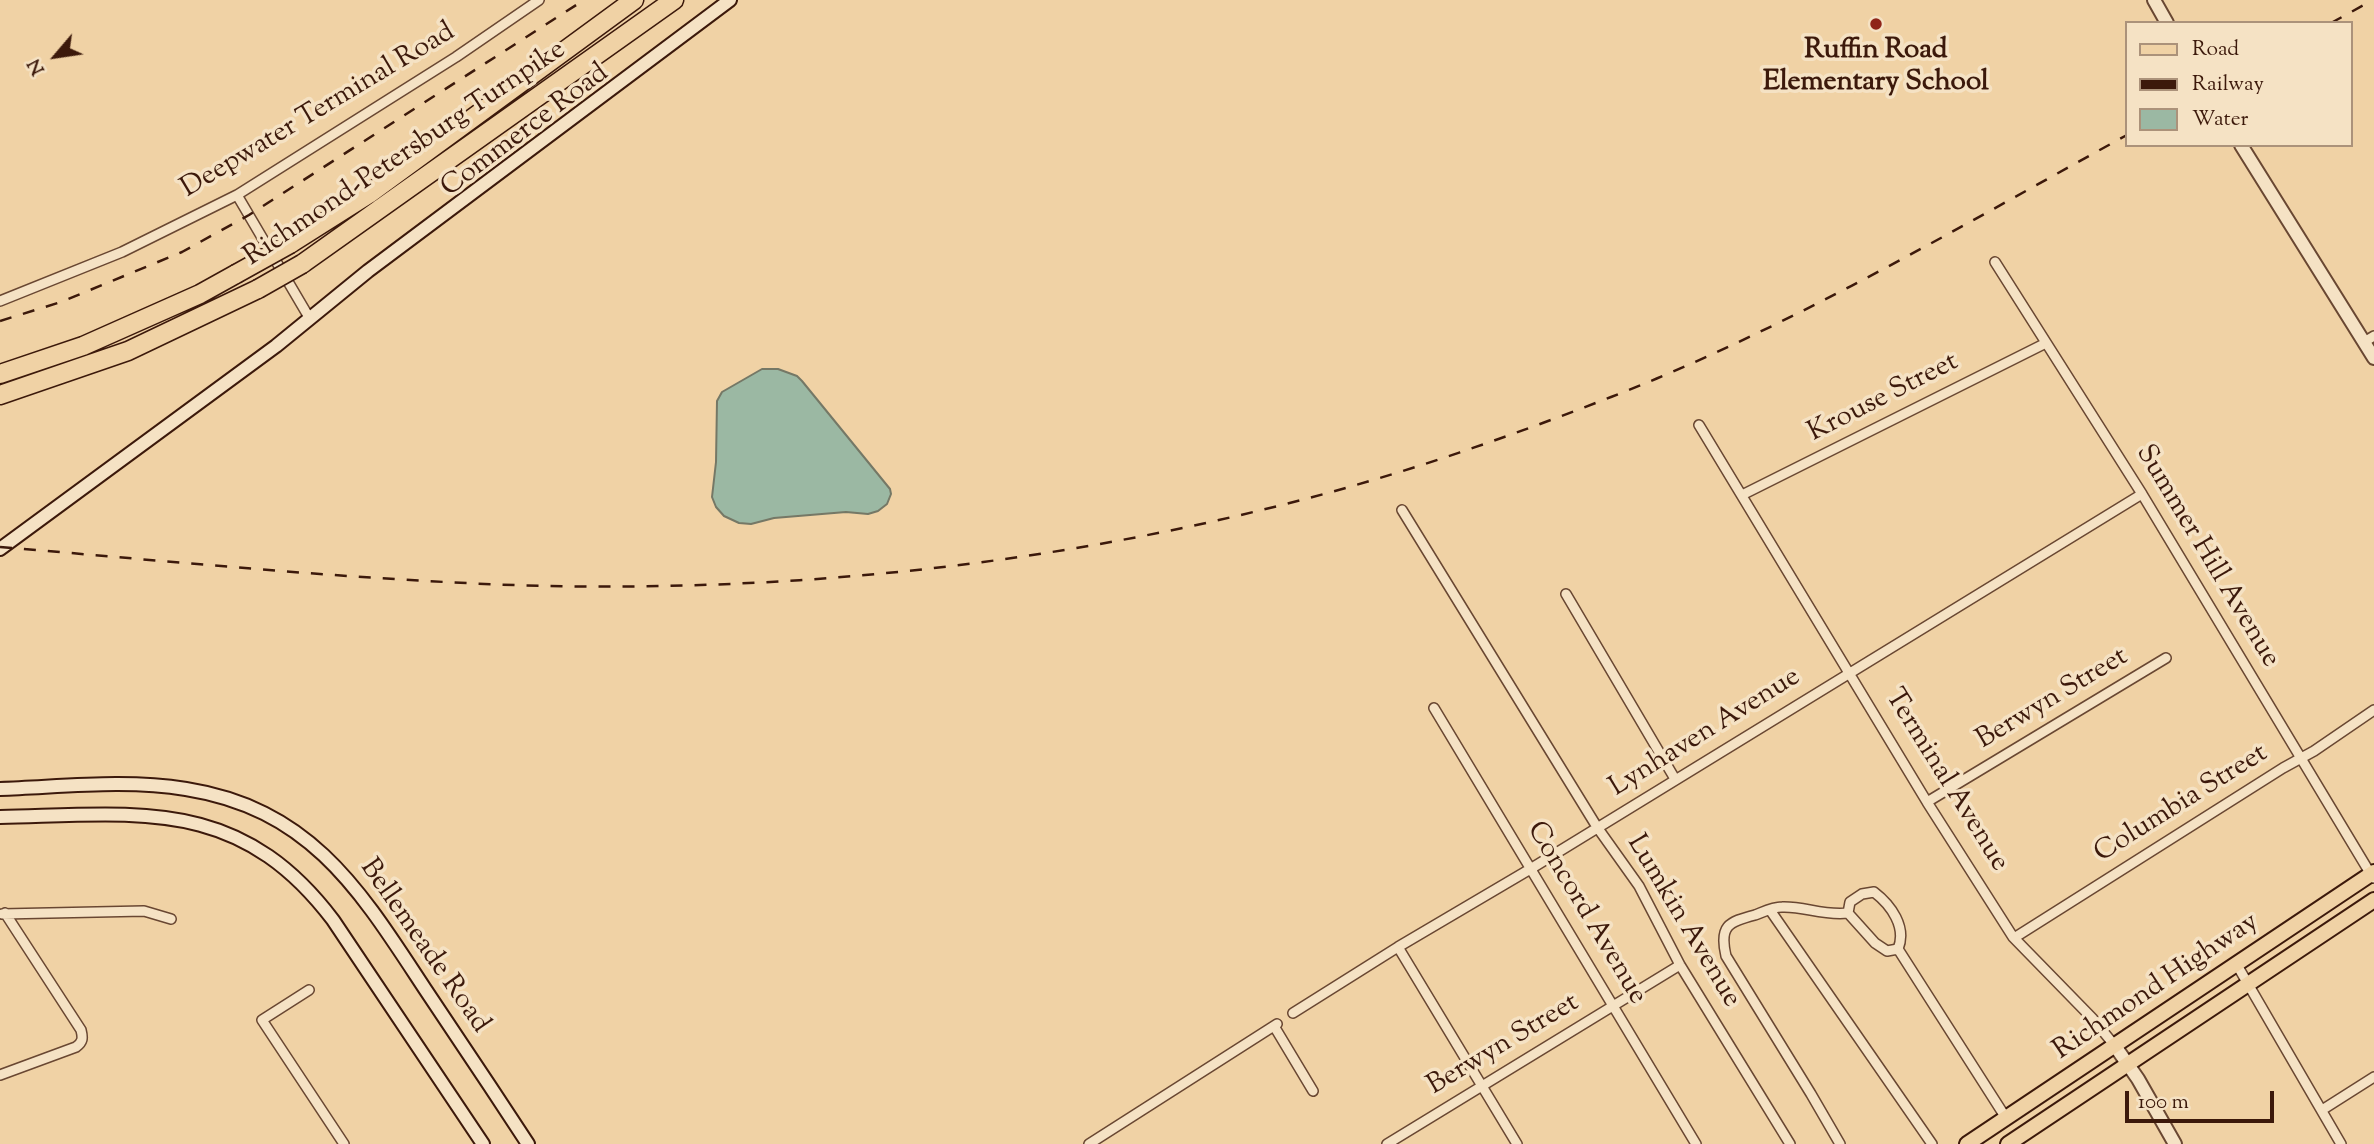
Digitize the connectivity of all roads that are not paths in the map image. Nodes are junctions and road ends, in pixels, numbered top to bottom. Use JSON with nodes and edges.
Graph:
{"nodes":[{"id":1,"x":539,"y":0,"type":"edge"},
{"id":2,"x":634,"y":0,"type":"edge"},
{"id":3,"x":674,"y":0,"type":"edge"},
{"id":4,"x":730,"y":0,"type":"edge"},
{"id":5,"x":741,"y":0,"type":"edge"},
{"id":6,"x":2154,"y":0,"type":"edge"},
{"id":7,"x":2166,"y":21,"type":"edge"},
{"id":8,"x":2242,"y":147,"type":"edge"},
{"id":9,"x":237,"y":195,"type":"junction"},
{"id":10,"x":1995,"y":262,"type":"dead end"},
{"id":11,"x":337,"y":298,"type":"junction"},
{"id":12,"x":0,"y":301,"type":"edge"},
{"id":13,"x":310,"y":319,"type":"junction"},
{"id":14,"x":2369,"y":339,"type":"edge"},
{"id":15,"x":2046,"y":343,"type":"junction"},
{"id":16,"x":2374,"y":358,"type":"edge"},
{"id":17,"x":0,"y":374,"type":"edge"},
{"id":18,"x":0,"y":396,"type":"edge"},
{"id":19,"x":1699,"y":425,"type":"dead end"},
{"id":20,"x":2142,"y":494,"type":"junction"},
{"id":21,"x":1742,"y":495,"type":"junction"},
{"id":22,"x":1402,"y":510,"type":"dead end"},
{"id":23,"x":0,"y":549,"type":"edge"},
{"id":24,"x":1566,"y":594,"type":"dead end"},
{"id":25,"x":2166,"y":658,"type":"dead end"},
{"id":26,"x":1850,"y":672,"type":"junction"},
{"id":27,"x":1434,"y":708,"type":"dead end"},
{"id":28,"x":2374,"y":710,"type":"edge"},
{"id":29,"x":2300,"y":759,"type":"junction"},
{"id":30,"x":1675,"y":779,"type":"junction"},
{"id":31,"x":0,"y":789,"type":"edge"},
{"id":32,"x":1927,"y":803,"type":"junction"},
{"id":33,"x":0,"y":817,"type":"edge"},
{"id":34,"x":1597,"y":827,"type":"junction"},
{"id":35,"x":1532,"y":868,"type":"junction"},
{"id":36,"x":2373,"y":875,"type":"edge"},
{"id":37,"x":2374,"y":900,"type":"edge"},
{"id":38,"x":1770,"y":910,"type":"junction"},
{"id":39,"x":1848,"y":913,"type":"junction"},
{"id":40,"x":3,"y":914,"type":"edge"},
{"id":41,"x":171,"y":919,"type":"dead end"},
{"id":42,"x":2014,"y":938,"type":"junction"},
{"id":43,"x":1398,"y":947,"type":"junction"},
{"id":44,"x":1898,"y":949,"type":"junction"},
{"id":45,"x":1681,"y":965,"type":"junction"},
{"id":46,"x":2237,"y":965,"type":"junction"},
{"id":47,"x":2248,"y":984,"type":"junction"},
{"id":48,"x":309,"y":990,"type":"dead end"},
{"id":49,"x":1613,"y":1007,"type":"junction"},
{"id":50,"x":1293,"y":1013,"type":"dead end"},
{"id":51,"x":2115,"y":1046,"type":"junction"},
{"id":52,"x":2127,"y":1064,"type":"junction"},
{"id":53,"x":0,"y":1075,"type":"edge"},
{"id":54,"x":2374,"y":1077,"type":"edge"},
{"id":55,"x":1481,"y":1087,"type":"junction"},
{"id":56,"x":1313,"y":1091,"type":"dead end"},
{"id":57,"x":2322,"y":1110,"type":"junction"},
{"id":58,"x":2006,"y":1118,"type":"junction"},
{"id":59,"x":1092,"y":1143,"type":"edge"},
{"id":60,"x":344,"y":1144,"type":"edge"},
{"id":61,"x":483,"y":1144,"type":"edge"},
{"id":62,"x":528,"y":1144,"type":"edge"},
{"id":63,"x":1387,"y":1144,"type":"edge"},
{"id":64,"x":1517,"y":1144,"type":"edge"},
{"id":65,"x":1696,"y":1144,"type":"edge"},
{"id":66,"x":1790,"y":1144,"type":"edge"},
{"id":67,"x":1840,"y":1144,"type":"edge"},
{"id":68,"x":1932,"y":1144,"type":"edge"},
{"id":69,"x":1967,"y":1144,"type":"edge"},
{"id":70,"x":2008,"y":1144,"type":"edge"},
{"id":71,"x":2175,"y":1144,"type":"edge"},
{"id":72,"x":2341,"y":1144,"type":"edge"}],
"edges":[{"from":1,"to":9,"type":"street","name":"Deepwater Terminal Road"},
{"from":2,"to":17,"type":"highway","name":"Richmond-Petersburg Turnpike","bridge":true},
{"from":3,"to":18,"type":"highway","name":"Richmond-Petersburg Turnpike","bridge":true},
{"from":4,"to":11,"type":"main road","name":"Commerce Road"},
{"from":5,"to":11,"type":"main road","name":"Commerce Road"},
{"from":6,"to":7,"type":"main road"},
{"from":8,"to":14,"type":"main road"},
{"from":9,"to":12,"type":"street","name":"Deepwater Terminal Road"},
{"from":9,"to":13,"type":"street"},
{"from":10,"to":15,"type":"street","name":"Summer Hill Avenue"},
{"from":11,"to":13,"type":"main road","name":"Commerce Road"},
{"from":13,"to":23,"type":"main road","name":"Commerce Road"},
{"from":14,"to":16,"type":"main road"},
{"from":15,"to":20,"type":"street","name":"Summer Hill Avenue"},
{"from":15,"to":21,"type":"street","name":"Krouse Street"},
{"from":19,"to":21,"type":"street","name":"Terminal Avenue"},
{"from":20,"to":26,"type":"street","name":"Lynhaven Avenue"},
{"from":20,"to":29,"type":"street","name":"Summer Hill Avenue"},
{"from":21,"to":26,"type":"street","name":"Terminal Avenue"},
{"from":22,"to":34,"type":"street","name":"Lumkin Avenue"},
{"from":24,"to":30,"type":"street"},
{"from":25,"to":32,"type":"street","name":"Berwyn Street"},
{"from":26,"to":30,"type":"street","name":"Lynhaven Avenue"},
{"from":26,"to":32,"type":"street","name":"Terminal Avenue"},
{"from":27,"to":35,"type":"street","name":"Concord Avenue"},
{"from":28,"to":29,"type":"street","name":"Columbia Street"},
{"from":29,"to":36,"type":"street","name":"Summer Hill Avenue"},
{"from":29,"to":42,"type":"street","name":"Columbia Street"},
{"from":30,"to":34,"type":"street","name":"Lynhaven Avenue"},
{"from":31,"to":62,"type":"main road","name":"Bellemeade Road"},
{"from":32,"to":42,"type":"street","name":"Terminal Avenue"},
{"from":33,"to":61,"type":"main road","name":"Bellemeade Road"},
{"from":34,"to":35,"type":"street","name":"Lynhaven Avenue"},
{"from":34,"to":45,"type":"street","name":"Lumkin Avenue"},
{"from":35,"to":43,"type":"street","name":"Lynhaven Avenue"},
{"from":35,"to":49,"type":"street","name":"Concord Avenue"},
{"from":36,"to":46,"type":"main road","name":"Richmond Highway"},
{"from":37,"to":47,"type":"main road","name":"Richmond Highway"},
{"from":38,"to":39,"type":"street"},
{"from":38,"to":67,"type":"street"},
{"from":38,"to":68,"type":"street"},
{"from":39,"to":44,"type":"street"},
{"from":39,"to":44,"type":"street"},
{"from":40,"to":41,"type":"street"},
{"from":40,"to":53,"type":"street"},
{"from":42,"to":51,"type":"street","name":"Terminal Avenue"},
{"from":43,"to":50,"type":"street","name":"Lynhaven Avenue"},
{"from":43,"to":55,"type":"street"},
{"from":44,"to":58,"type":"street"},
{"from":45,"to":49,"type":"street","name":"Berwyn Street"},
{"from":45,"to":66,"type":"street","name":"Lumkin Avenue"},
{"from":46,"to":47,"type":"street"},
{"from":46,"to":51,"type":"main road","name":"Richmond Highway"},
{"from":47,"to":52,"type":"main road","name":"Richmond Highway"},
{"from":47,"to":57,"type":"street"},
{"from":48,"to":60,"type":"street"},
{"from":49,"to":55,"type":"street","name":"Berwyn Street"},
{"from":49,"to":65,"type":"street","name":"Concord Avenue"},
{"from":51,"to":52,"type":"main road","name":"Terminal Avenue"},
{"from":51,"to":58,"type":"main road","name":"Richmond Highway"},
{"from":52,"to":70,"type":"main road","name":"Richmond Highway"},
{"from":52,"to":71,"type":"main road","name":"Terminal Avenue"},
{"from":54,"to":57,"type":"street"},
{"from":55,"to":63,"type":"street","name":"Berwyn Street"},
{"from":55,"to":64,"type":"street"},
{"from":56,"to":59,"type":"street"},
{"from":57,"to":72,"type":"street"},
{"from":58,"to":69,"type":"main road","name":"Richmond Highway"}]}
